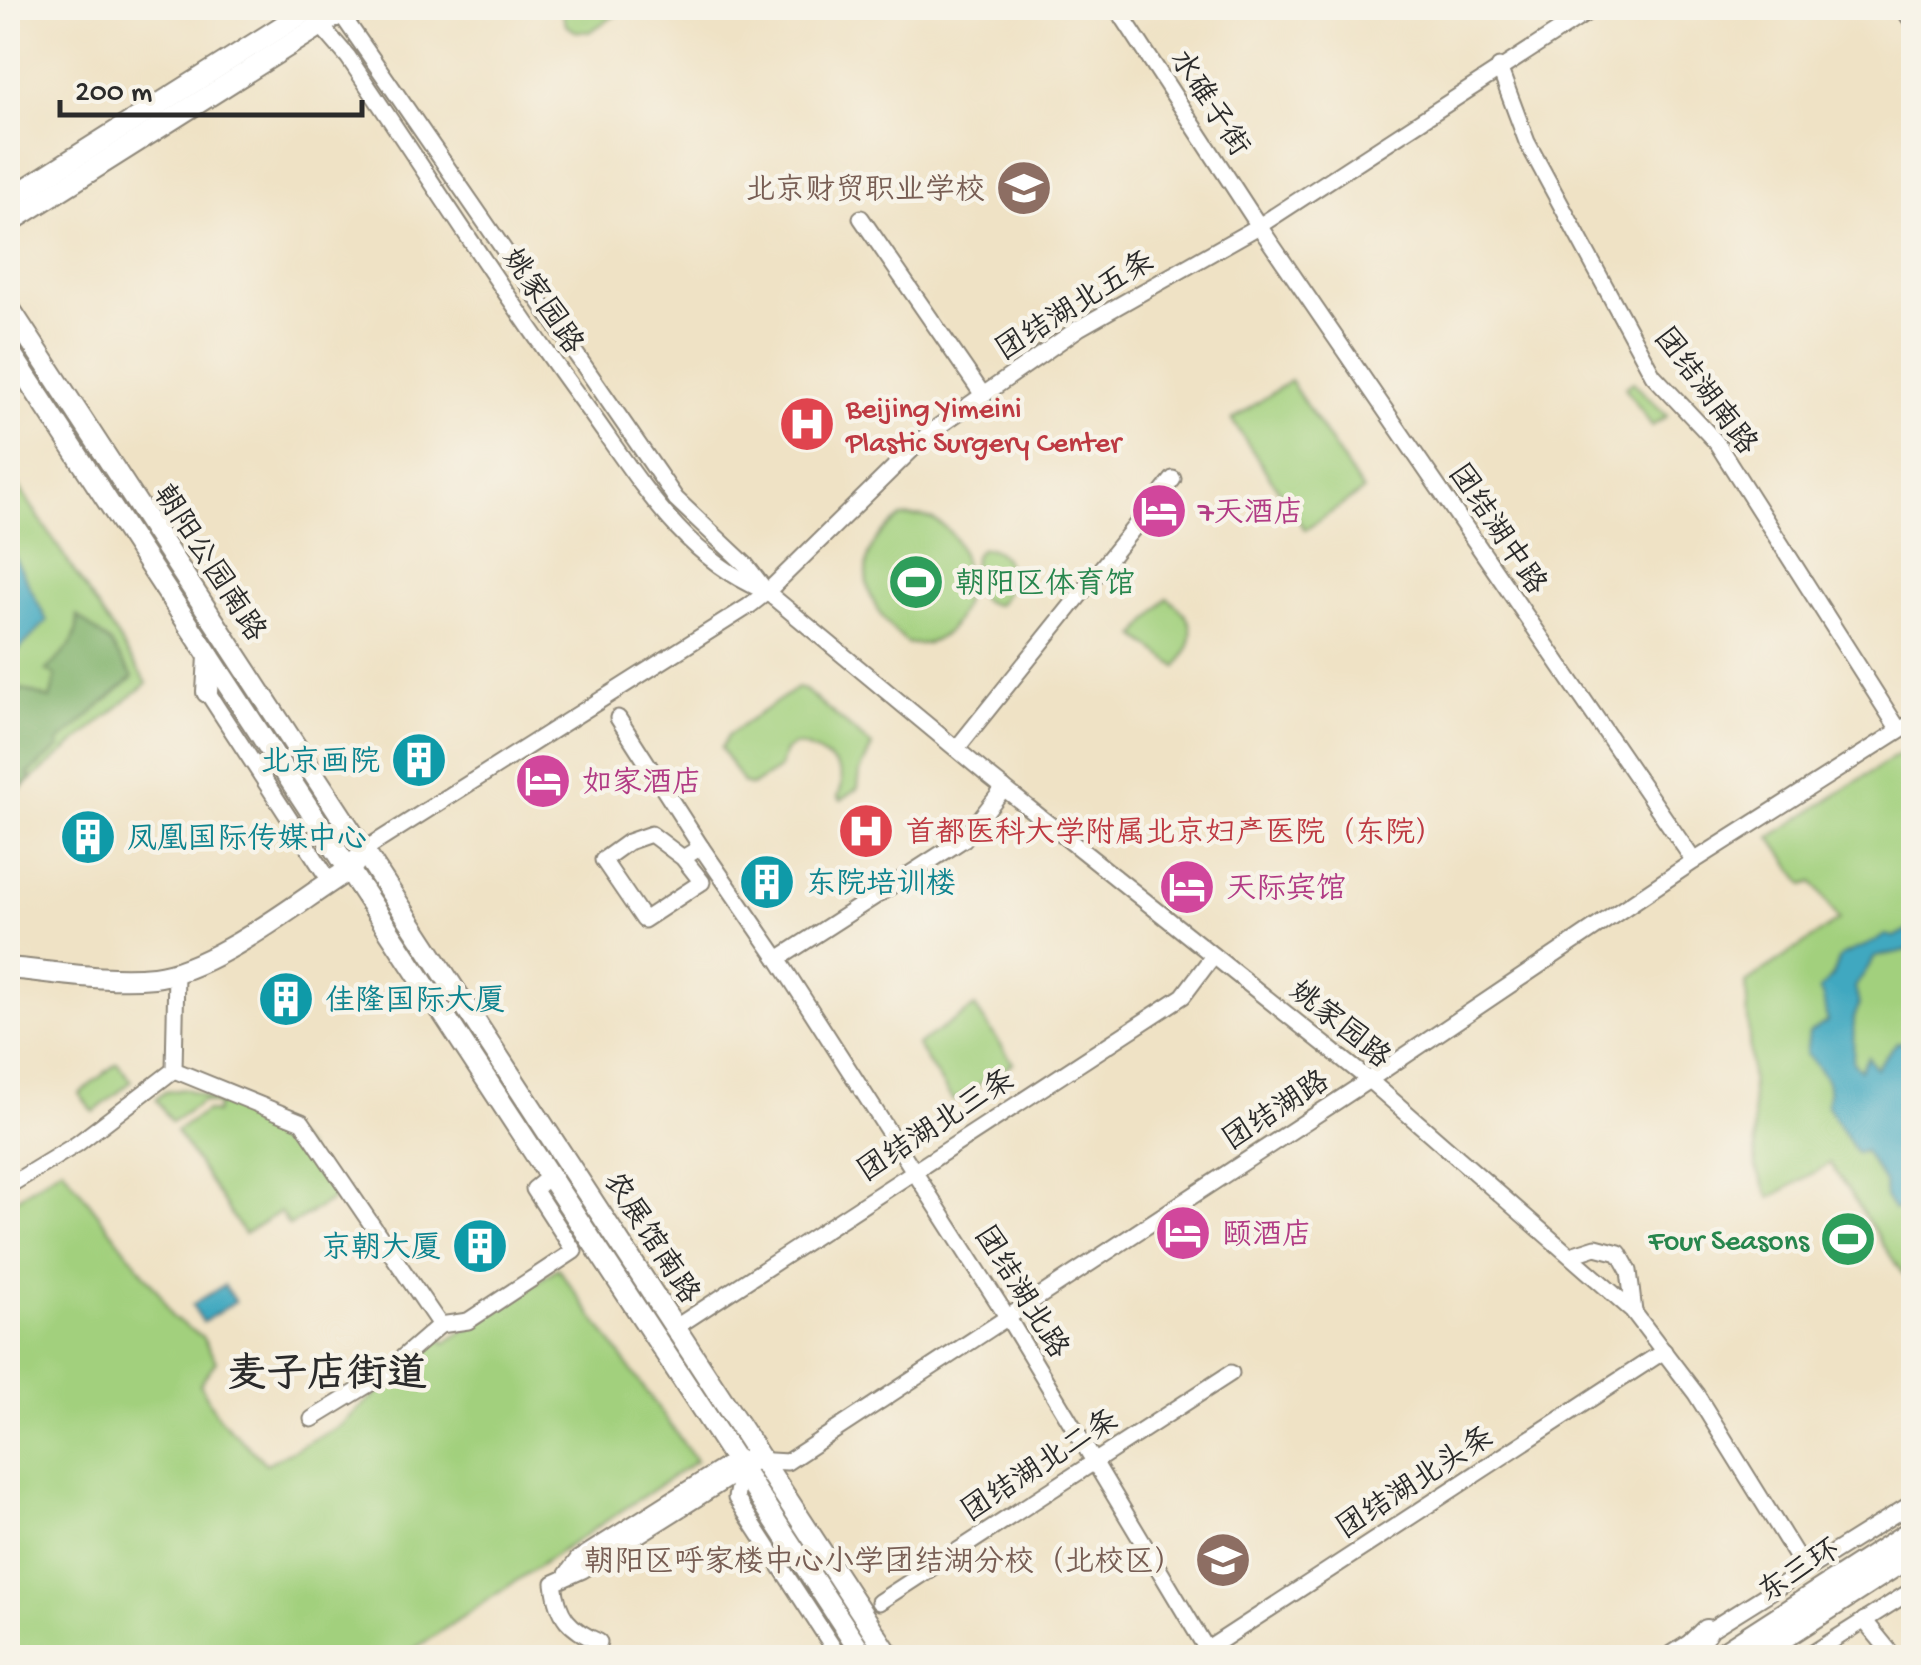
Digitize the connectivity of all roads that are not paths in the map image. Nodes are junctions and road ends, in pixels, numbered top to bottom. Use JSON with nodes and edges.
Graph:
{"nodes":[{"id":1,"x":1117,"y":8,"type":"edge"},
{"id":2,"x":1594,"y":8,"type":"edge"},
{"id":3,"x":1906,"y":8,"type":"edge"},
{"id":4,"x":342,"y":9,"type":"edge"},
{"id":5,"x":311,"y":12,"type":"edge"},
{"id":6,"x":1914,"y":20,"type":"edge"},
{"id":7,"x":1499,"y":67,"type":"junction"},
{"id":8,"x":8,"y":200,"type":"edge"},
{"id":9,"x":861,"y":218,"type":"dead end"},
{"id":10,"x":8,"y":223,"type":"edge"},
{"id":11,"x":1259,"y":226,"type":"junction"},
{"id":12,"x":8,"y":306,"type":"edge"},
{"id":13,"x":8,"y":349,"type":"edge"},
{"id":14,"x":983,"y":395,"type":"junction"},
{"id":15,"x":1173,"y":479,"type":"dead end"},
{"id":16,"x":767,"y":592,"type":"junction"},
{"id":17,"x":209,"y":656,"type":"junction"},
{"id":18,"x":207,"y":692,"type":"joint"},
{"id":19,"x":618,"y":718,"type":"dead end"},
{"id":20,"x":1906,"y":726,"type":"edge"},
{"id":21,"x":958,"y":748,"type":"junction"},
{"id":22,"x":1004,"y":788,"type":"junction"},
{"id":23,"x":701,"y":847,"type":"junction"},
{"id":24,"x":364,"y":850,"type":"junction"},
{"id":25,"x":683,"y":858,"type":"junction"},
{"id":26,"x":1694,"y":861,"type":"junction"},
{"id":27,"x":347,"y":865,"type":"junction"},
{"id":28,"x":324,"y":872,"type":"junction"},
{"id":29,"x":8,"y":955,"type":"edge"},
{"id":30,"x":1213,"y":956,"type":"junction"},
{"id":31,"x":778,"y":959,"type":"junction"},
{"id":32,"x":8,"y":968,"type":"edge"},
{"id":33,"x":176,"y":972,"type":"junction"},
{"id":34,"x":174,"y":1070,"type":"junction"},
{"id":35,"x":1369,"y":1080,"type":"junction"},
{"id":36,"x":914,"y":1170,"type":"junction"},
{"id":37,"x":550,"y":1176,"type":"junction"},
{"id":38,"x":8,"y":1186,"type":"edge"},
{"id":39,"x":1571,"y":1255,"type":"junction"},
{"id":40,"x":1634,"y":1312,"type":"junction"},
{"id":41,"x":1008,"y":1318,"type":"junction"},
{"id":42,"x":440,"y":1325,"type":"junction"},
{"id":43,"x":676,"y":1327,"type":"junction"},
{"id":44,"x":1664,"y":1350,"type":"junction"},
{"id":45,"x":1231,"y":1374,"type":"dead end"},
{"id":46,"x":312,"y":1420,"type":"dead end"},
{"id":47,"x":762,"y":1458,"type":"junction"},
{"id":48,"x":1094,"y":1460,"type":"junction"},
{"id":49,"x":739,"y":1464,"type":"junction"},
{"id":50,"x":1914,"y":1502,"type":"edge"},
{"id":51,"x":1914,"y":1530,"type":"edge"},
{"id":52,"x":1914,"y":1553,"type":"edge"},
{"id":53,"x":1804,"y":1568,"type":"junction"},
{"id":54,"x":1914,"y":1589,"type":"edge"},
{"id":55,"x":879,"y":1602,"type":"dead end"},
{"id":56,"x":1864,"y":1620,"type":"junction"},
{"id":57,"x":1706,"y":1632,"type":"junction"},
{"id":58,"x":599,"y":1642,"type":"dead end"},
{"id":59,"x":1204,"y":1655,"type":"edge"},
{"id":60,"x":840,"y":1658,"type":"edge"},
{"id":61,"x":865,"y":1658,"type":"edge"},
{"id":62,"x":891,"y":1658,"type":"edge"},
{"id":63,"x":1665,"y":1658,"type":"edge"},
{"id":64,"x":1679,"y":1658,"type":"edge"},
{"id":65,"x":1716,"y":1658,"type":"edge"},
{"id":66,"x":1751,"y":1658,"type":"edge"},
{"id":67,"x":1804,"y":1658,"type":"edge"},
{"id":68,"x":1894,"y":1658,"type":"edge"}],
"edges":[{"from":1,"to":11,"type":"street","name":"水碓子街"},
{"from":2,"to":7,"type":"street","name":"团结湖北五条"},
{"from":3,"to":6,"type":"main road"},
{"from":4,"to":5,"type":"main road"},
{"from":4,"to":16,"type":"street","name":"姚家园路"},
{"from":5,"to":8,"type":"main road"},
{"from":5,"to":10,"type":"main road"},
{"from":5,"to":16,"type":"street","name":"姚家园路"},
{"from":7,"to":11,"type":"street","name":"团结湖北五条"},
{"from":7,"to":20,"type":"street","name":"团结湖南路"},
{"from":9,"to":14,"type":"street"},
{"from":11,"to":14,"type":"street","name":"团结湖北五条"},
{"from":11,"to":26,"type":"street","name":"团结湖中路"},
{"from":12,"to":24,"type":"main road","name":"朝阳公园南路"},
{"from":13,"to":17,"type":"main road","name":"朝阳公园南路"},
{"from":14,"to":16,"type":"street","name":"团结湖北五条"},
{"from":15,"to":21,"type":"street"},
{"from":16,"to":21,"type":"street","name":"姚家园路"},
{"from":16,"to":24,"type":"street","name":"团结湖北五条"},
{"from":17,"to":18,"type":"main road"},
{"from":17,"to":27,"type":"main road","name":"朝阳公园南路"},
{"from":18,"to":28,"type":"street"},
{"from":19,"to":23,"type":"street","name":"团结湖北路"},
{"from":20,"to":26,"type":"street","name":"团结湖路"},
{"from":21,"to":22,"type":"street","name":"姚家园路"},
{"from":22,"to":30,"type":"street","name":"姚家园路"},
{"from":22,"to":31,"type":"street"},
{"from":23,"to":25,"type":"street"},
{"from":23,"to":31,"type":"street","name":"团结湖北路"},
{"from":24,"to":27,"type":"main road"},
{"from":24,"to":43,"type":"main road","name":"农展馆南路"},
{"from":25,"to":25,"type":"street"},
{"from":26,"to":35,"type":"street","name":"团结湖路"},
{"from":27,"to":28,"type":"main road"},
{"from":27,"to":33,"type":"main road"},
{"from":27,"to":37,"type":"main road","name":"农展馆南路"},
{"from":28,"to":29,"type":"main road"},
{"from":30,"to":35,"type":"street","name":"姚家园路"},
{"from":30,"to":36,"type":"street","name":"团结湖北三条"},
{"from":31,"to":36,"type":"street","name":"团结湖北路"},
{"from":32,"to":33,"type":"main road"},
{"from":33,"to":34,"type":"street"},
{"from":34,"to":38,"type":"street"},
{"from":34,"to":42,"type":"street"},
{"from":35,"to":39,"type":"street","name":"姚家园路"},
{"from":35,"to":41,"type":"street","name":"团结湖路"},
{"from":36,"to":41,"type":"street","name":"团结湖北路"},
{"from":36,"to":43,"type":"street","name":"团结湖北三条"},
{"from":37,"to":42,"type":"street"},
{"from":37,"to":49,"type":"main road","name":"农展馆南路"},
{"from":39,"to":40,"type":"street","name":"姚家园路"},
{"from":39,"to":40,"type":"street"},
{"from":40,"to":44,"type":"street","name":"姚家园路"},
{"from":41,"to":47,"type":"street","name":"团结湖路"},
{"from":41,"to":48,"type":"street","name":"团结湖北路"},
{"from":42,"to":46,"type":"street"},
{"from":43,"to":47,"type":"main road","name":"农展馆南路"},
{"from":44,"to":53,"type":"street","name":"姚家园路"},
{"from":44,"to":59,"type":"street","name":"团结湖北头条"},
{"from":45,"to":48,"type":"street","name":"团结湖北二条"},
{"from":47,"to":49,"type":"street","name":"团结湖路"},
{"from":47,"to":62,"type":"main road","name":"农展馆南路"},
{"from":48,"to":55,"type":"street","name":"团结湖北二条"},
{"from":48,"to":59,"type":"street","name":"团结湖北路"},
{"from":49,"to":58,"type":"street"},
{"from":49,"to":60,"type":"street","name":"农展馆南路"},
{"from":49,"to":61,"type":"main road","name":"农展馆南路"},
{"from":50,"to":53,"type":"street"},
{"from":51,"to":65,"type":"highway","name":"东三环"},
{"from":52,"to":66,"type":"highway","name":"东三环"},
{"from":53,"to":57,"type":"street"},
{"from":54,"to":56,"type":"street"},
{"from":56,"to":67,"type":"street"},
{"from":56,"to":68,"type":"street"},
{"from":57,"to":63,"type":"street"},
{"from":57,"to":64,"type":"highway"}]}
